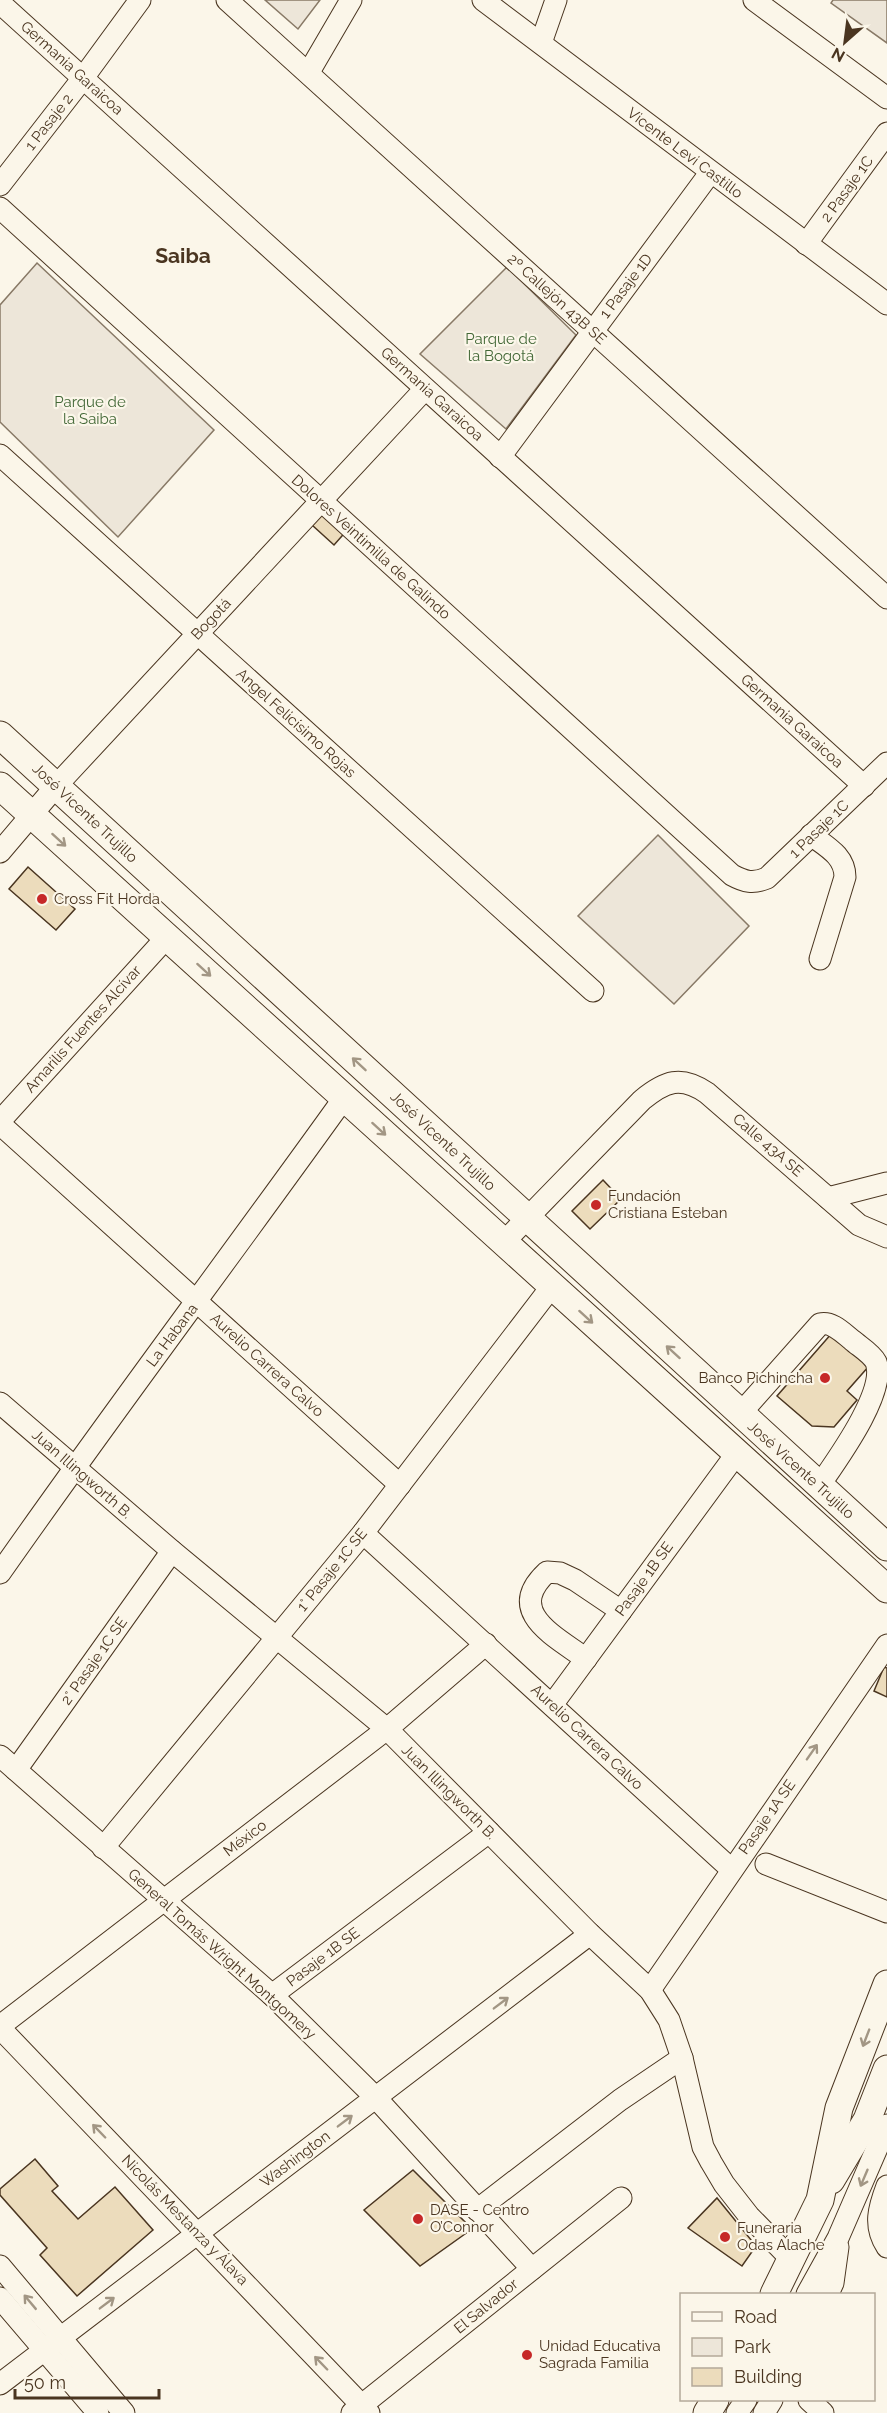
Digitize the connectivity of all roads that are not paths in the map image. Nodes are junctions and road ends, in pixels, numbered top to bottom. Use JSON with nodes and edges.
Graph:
{"nodes":[{"id":1,"x":140,"y":0,"type":"edge"},
{"id":2,"x":227,"y":0,"type":"edge"},
{"id":3,"x":351,"y":0,"type":"edge"},
{"id":4,"x":483,"y":0,"type":"edge"},
{"id":5,"x":556,"y":0,"type":"edge"},
{"id":6,"x":754,"y":0,"type":"edge"},
{"id":7,"x":0,"y":3,"type":"edge"},
{"id":8,"x":541,"y":43,"type":"junction"},
{"id":9,"x":309,"y":72,"type":"junction"},
{"id":10,"x":83,"y":78,"type":"junction"},
{"id":11,"x":887,"y":98,"type":"edge"},
{"id":12,"x":887,"y":133,"type":"edge"},
{"id":13,"x":710,"y":173,"type":"junction"},
{"id":14,"x":0,"y":185,"type":"edge"},
{"id":15,"x":0,"y":208,"type":"edge"},
{"id":16,"x":806,"y":244,"type":"junction"},
{"id":17,"x":887,"y":304,"type":"edge"},
{"id":18,"x":592,"y":332,"type":"junction"},
{"id":19,"x":425,"y":389,"type":"junction"},
{"id":20,"x":0,"y":455,"type":"edge"},
{"id":21,"x":500,"y":457,"type":"junction"},
{"id":22,"x":321,"y":501,"type":"junction"},
{"id":23,"x":887,"y":598,"type":"edge"},
{"id":24,"x":197,"y":633,"type":"junction"},
{"id":25,"x":0,"y":735,"type":"edge"},
{"id":26,"x":887,"y":763,"type":"edge"},
{"id":27,"x":0,"y":786,"type":"edge"},
{"id":28,"x":56,"y":786,"type":"junction"},
{"id":29,"x":864,"y":786,"type":"junction"},
{"id":30,"x":32,"y":815,"type":"junction"},
{"id":31,"x":811,"y":835,"type":"junction"},
{"id":32,"x":0,"y":852,"type":"edge"},
{"id":33,"x":744,"y":882,"type":"joint"},
{"id":34,"x":167,"y":937,"type":"junction"},
{"id":35,"x":820,"y":959,"type":"dead end"},
{"id":36,"x":593,"y":991,"type":"dead end"},
{"id":37,"x":344,"y":1098,"type":"junction"},
{"id":38,"x":0,"y":1122,"type":"edge"},
{"id":39,"x":887,"y":1183,"type":"edge"},
{"id":40,"x":828,"y":1198,"type":"junction"},
{"id":41,"x":526,"y":1218,"type":"junction"},
{"id":42,"x":887,"y":1237,"type":"edge"},
{"id":43,"x":504,"y":1242,"type":"junction"},
{"id":44,"x":552,"y":1286,"type":"junction"},
{"id":45,"x":198,"y":1302,"type":"junction"},
{"id":46,"x":0,"y":1403,"type":"edge"},
{"id":47,"x":740,"y":1414,"type":"junction"},
{"id":48,"x":737,"y":1453,"type":"junction"},
{"id":49,"x":74,"y":1467,"type":"junction"},
{"id":50,"x":400,"y":1485,"type":"junction"},
{"id":51,"x":819,"y":1486,"type":"junction"},
{"id":52,"x":363,"y":1533,"type":"junction"},
{"id":53,"x":887,"y":1547,"type":"edge"},
{"id":54,"x":172,"y":1551,"type":"junction"},
{"id":55,"x":0,"y":1573,"type":"edge"},
{"id":56,"x":887,"y":1589,"type":"edge"},
{"id":57,"x":621,"y":1611,"type":"junction"},
{"id":58,"x":277,"y":1639,"type":"junction"},
{"id":59,"x":486,"y":1644,"type":"junction"},
{"id":60,"x":887,"y":1645,"type":"edge"},
{"id":61,"x":586,"y":1659,"type":"junction"},
{"id":62,"x":552,"y":1705,"type":"junction"},
{"id":63,"x":387,"y":1730,"type":"junction"},
{"id":64,"x":0,"y":1756,"type":"edge"},
{"id":65,"x":16,"y":1770,"type":"junction"},
{"id":66,"x":489,"y":1832,"type":"junction"},
{"id":67,"x":104,"y":1848,"type":"junction"},
{"id":68,"x":766,"y":1864,"type":"dead end"},
{"id":69,"x":731,"y":1869,"type":"junction"},
{"id":70,"x":163,"y":1901,"type":"junction"},
{"id":71,"x":887,"y":1912,"type":"edge"},
{"id":72,"x":590,"y":1934,"type":"junction"},
{"id":73,"x":887,"y":1984,"type":"edge"},
{"id":74,"x":650,"y":1990,"type":"junction"},
{"id":75,"x":272,"y":1995,"type":"junction"},
{"id":76,"x":0,"y":2027,"type":"edge"},
{"id":77,"x":682,"y":2058,"type":"junction"},
{"id":78,"x":887,"y":2069,"type":"edge"},
{"id":79,"x":376,"y":2098,"type":"junction"},
{"id":80,"x":887,"y":2125,"type":"edge"},
{"id":81,"x":887,"y":2186,"type":"edge"},
{"id":82,"x":621,"y":2198,"type":"dead end"},
{"id":83,"x":820,"y":2200,"type":"junction"},
{"id":84,"x":477,"y":2210,"type":"junction"},
{"id":85,"x":198,"y":2234,"type":"junction"},
{"id":86,"x":838,"y":2238,"type":"junction"},
{"id":87,"x":887,"y":2247,"type":"edge"},
{"id":88,"x":792,"y":2260,"type":"junction"},
{"id":89,"x":0,"y":2266,"type":"edge"},
{"id":90,"x":532,"y":2270,"type":"junction"},
{"id":91,"x":775,"y":2293,"type":"edge"},
{"id":92,"x":808,"y":2293,"type":"edge"},
{"id":93,"x":829,"y":2293,"type":"edge"},
{"id":94,"x":0,"y":2298,"type":"edge"},
{"id":95,"x":53,"y":2344,"type":"junction"},
{"id":96,"x":0,"y":2384,"type":"edge"},
{"id":97,"x":810,"y":2401,"type":"edge"},
{"id":98,"x":361,"y":2410,"type":"edge"},
{"id":99,"x":98,"y":2413,"type":"edge"},
{"id":100,"x":124,"y":2413,"type":"edge"},
{"id":101,"x":823,"y":2413,"type":"edge"}],
"edges":[{"from":1,"to":10,"type":"street","name":"1 Pasaje 2"},
{"from":2,"to":9,"type":"street","name":"2º Callejón 43B SE"},
{"from":3,"to":9,"type":"street"},
{"from":4,"to":8,"type":"street","name":"Vicente Levi Castillo"},
{"from":5,"to":8,"type":"street"},
{"from":6,"to":11,"type":"street"},
{"from":7,"to":10,"type":"street","name":"Germania Garaicoa"},
{"from":8,"to":13,"type":"street","name":"Vicente Levi Castillo"},
{"from":9,"to":18,"type":"street","name":"2º Callejón 43B SE"},
{"from":10,"to":14,"type":"street","name":"1 Pasaje 2"},
{"from":10,"to":19,"type":"street","name":"Germania Garaicoa"},
{"from":12,"to":16,"type":"street","name":"2 Pasaje 1C"},
{"from":13,"to":16,"type":"street","name":"Vicente Levi Castillo"},
{"from":13,"to":18,"type":"street","name":"1 Pasaje 1D"},
{"from":15,"to":22,"type":"street","name":"Dolores Veintimilla de Galindo"},
{"from":16,"to":17,"type":"street","name":"Vicente Levi Castillo"},
{"from":18,"to":21,"type":"street","name":"1 Pasaje 1D"},
{"from":18,"to":23,"type":"street","name":"2º Callejón 43B SE"},
{"from":19,"to":21,"type":"street","name":"Germania Garaicoa"},
{"from":19,"to":22,"type":"street","name":"Bogotá"},
{"from":20,"to":24,"type":"street","name":"Angel Felicísimo Rojas"},
{"from":21,"to":29,"type":"street","name":"Germania Garaicoa"},
{"from":22,"to":24,"type":"street","name":"Bogotá"},
{"from":22,"to":33,"type":"street","name":"Dolores Veintimilla de Galindo"},
{"from":24,"to":28,"type":"street","name":"Bogotá"},
{"from":24,"to":36,"type":"street","name":"Angel Felicísimo Rojas"},
{"from":25,"to":28,"type":"main road","name":"José Vicente Trujillo"},
{"from":26,"to":29,"type":"street","name":"1 Pasaje 1C"},
{"from":27,"to":30,"type":"main road","name":"José Vicente Trujillo"},
{"from":28,"to":30,"type":"street","name":"Bogotá"},
{"from":41,"to":28,"type":"main road","name":"José Vicente Trujillo","one_way":true},
{"from":29,"to":31,"type":"street","name":"1 Pasaje 1C"},
{"from":30,"to":32,"type":"street","name":"Bogotá"},
{"from":30,"to":34,"type":"main road","name":"José Vicente Trujillo","one_way":true},
{"from":31,"to":33,"type":"street","name":"1 Pasaje 1C"},
{"from":31,"to":35,"type":"street"},
{"from":34,"to":37,"type":"main road","name":"José Vicente Trujillo","one_way":true},
{"from":34,"to":38,"type":"street","name":"Amarilis Fuentes Alcívar"},
{"from":37,"to":43,"type":"main road","name":"José Vicente Trujillo","one_way":true},
{"from":37,"to":45,"type":"street","name":"La Habana"},
{"from":38,"to":45,"type":"street","name":"Aurelio Carrera Calvo"},
{"from":39,"to":40,"type":"street"},
{"from":40,"to":41,"type":"street","name":"Calle 43A SE"},
{"from":40,"to":42,"type":"street"},
{"from":41,"to":43,"type":"street","name":"Calle 43A SE"},
{"from":47,"to":41,"type":"main road","name":"José Vicente Trujillo","one_way":true},
{"from":43,"to":44,"type":"main road","name":"José Vicente Trujillo"},
{"from":44,"to":48,"type":"main road","name":"José Vicente Trujillo","one_way":true},
{"from":44,"to":50,"type":"street","name":"1° Pasaje 1C SE"},
{"from":45,"to":49,"type":"street","name":"La Habana"},
{"from":45,"to":50,"type":"street","name":"Aurelio Carrera Calvo"},
{"from":46,"to":49,"type":"street","name":"Juan Illingworth B."},
{"from":47,"to":51,"type":"main road","name":"José Vicente Trujillo"},
{"from":47,"to":51,"type":"street"},
{"from":48,"to":56,"type":"main road","name":"José Vicente Trujillo"},
{"from":48,"to":57,"type":"street","name":"Pasaje 1B SE"},
{"from":49,"to":54,"type":"street","name":"Juan Illingworth B."},
{"from":49,"to":55,"type":"street","name":"La Habana"},
{"from":50,"to":52,"type":"street","name":"1° Pasaje 1C SE"},
{"from":51,"to":53,"type":"main road","name":"José Vicente Trujillo"},
{"from":52,"to":58,"type":"street","name":"1° Pasaje 1C SE"},
{"from":52,"to":59,"type":"street","name":"Aurelio Carrera Calvo"},
{"from":54,"to":58,"type":"street","name":"Juan Illingworth B."},
{"from":54,"to":65,"type":"street","name":"2° Pasaje 1C SE"},
{"from":57,"to":61,"type":"street","name":"Pasaje 1B SE"},
{"from":57,"to":61,"type":"street"},
{"from":58,"to":63,"type":"street","name":"Juan Illingworth B."},
{"from":58,"to":67,"type":"street","name":"1° Pasaje 1C SE"},
{"from":59,"to":62,"type":"street","name":"Aurelio Carrera Calvo"},
{"from":59,"to":63,"type":"street","name":"México"},
{"from":69,"to":60,"type":"street","name":"Pasaje 1A SE","one_way":true},
{"from":61,"to":62,"type":"street","name":"Pasaje 1B SE"},
{"from":62,"to":69,"type":"street","name":"Aurelio Carrera Calvo"},
{"from":63,"to":66,"type":"street","name":"Juan Illingworth B."},
{"from":63,"to":70,"type":"street","name":"México"},
{"from":64,"to":65,"type":"street","name":"General Tomás Wright Montgomery"},
{"from":65,"to":67,"type":"street","name":"General Tomás Wright Montgomery"},
{"from":66,"to":72,"type":"street","name":"Juan Illingworth B."},
{"from":66,"to":75,"type":"street","name":"Pasaje 1B SE"},
{"from":67,"to":70,"type":"street","name":"General Tomás Wright Montgomery"},
{"from":68,"to":71,"type":"street"},
{"from":69,"to":74,"type":"street","name":"Pasaje 1A SE"},
{"from":70,"to":75,"type":"street","name":"General Tomás Wright Montgomery"},
{"from":70,"to":76,"type":"street","name":"México"},
{"from":72,"to":74,"type":"street","name":"Juan Illingworth B."},
{"from":79,"to":72,"type":"street","name":"Washington","one_way":true},
{"from":73,"to":83,"type":"main road","one_way":true},
{"from":74,"to":77,"type":"street","name":"Juan Illingworth B."},
{"from":75,"to":79,"type":"street","name":"General Tomás Wright Montgomery"},
{"from":85,"to":76,"type":"street","name":"Nicolás Mestanza y Álava","one_way":true},
{"from":77,"to":84,"type":"street"},
{"from":77,"to":88,"type":"street","name":"Juan Illingworth B."},
{"from":78,"to":83,"type":"main road"},
{"from":79,"to":84,"type":"street","name":"General Tomás Wright Montgomery"},
{"from":85,"to":79,"type":"street","name":"Washington","one_way":true},
{"from":80,"to":86,"type":"street","one_way":true},
{"from":81,"to":87,"type":"street"},
{"from":82,"to":90,"type":"street","name":"El Salvador"},
{"from":83,"to":88,"type":"main road"},
{"from":84,"to":90,"type":"street","name":"General Tomás Wright Montgomery"},
{"from":95,"to":85,"type":"street","name":"Washington","one_way":true},
{"from":98,"to":85,"type":"street","name":"Nicolás Mestanza y Álava","one_way":true},
{"from":86,"to":92,"type":"street"},
{"from":86,"to":93,"type":"street"},
{"from":88,"to":91,"type":"main road"},
{"from":95,"to":89,"type":"street","one_way":true},
{"from":90,"to":98,"type":"street","name":"El Salvador"},
{"from":94,"to":95,"type":"street"},
{"from":95,"to":96,"type":"street","name":"Washington"},
{"from":95,"to":99,"type":"street"},
{"from":95,"to":100,"type":"street"},
{"from":97,"to":101,"type":"street"}]}
